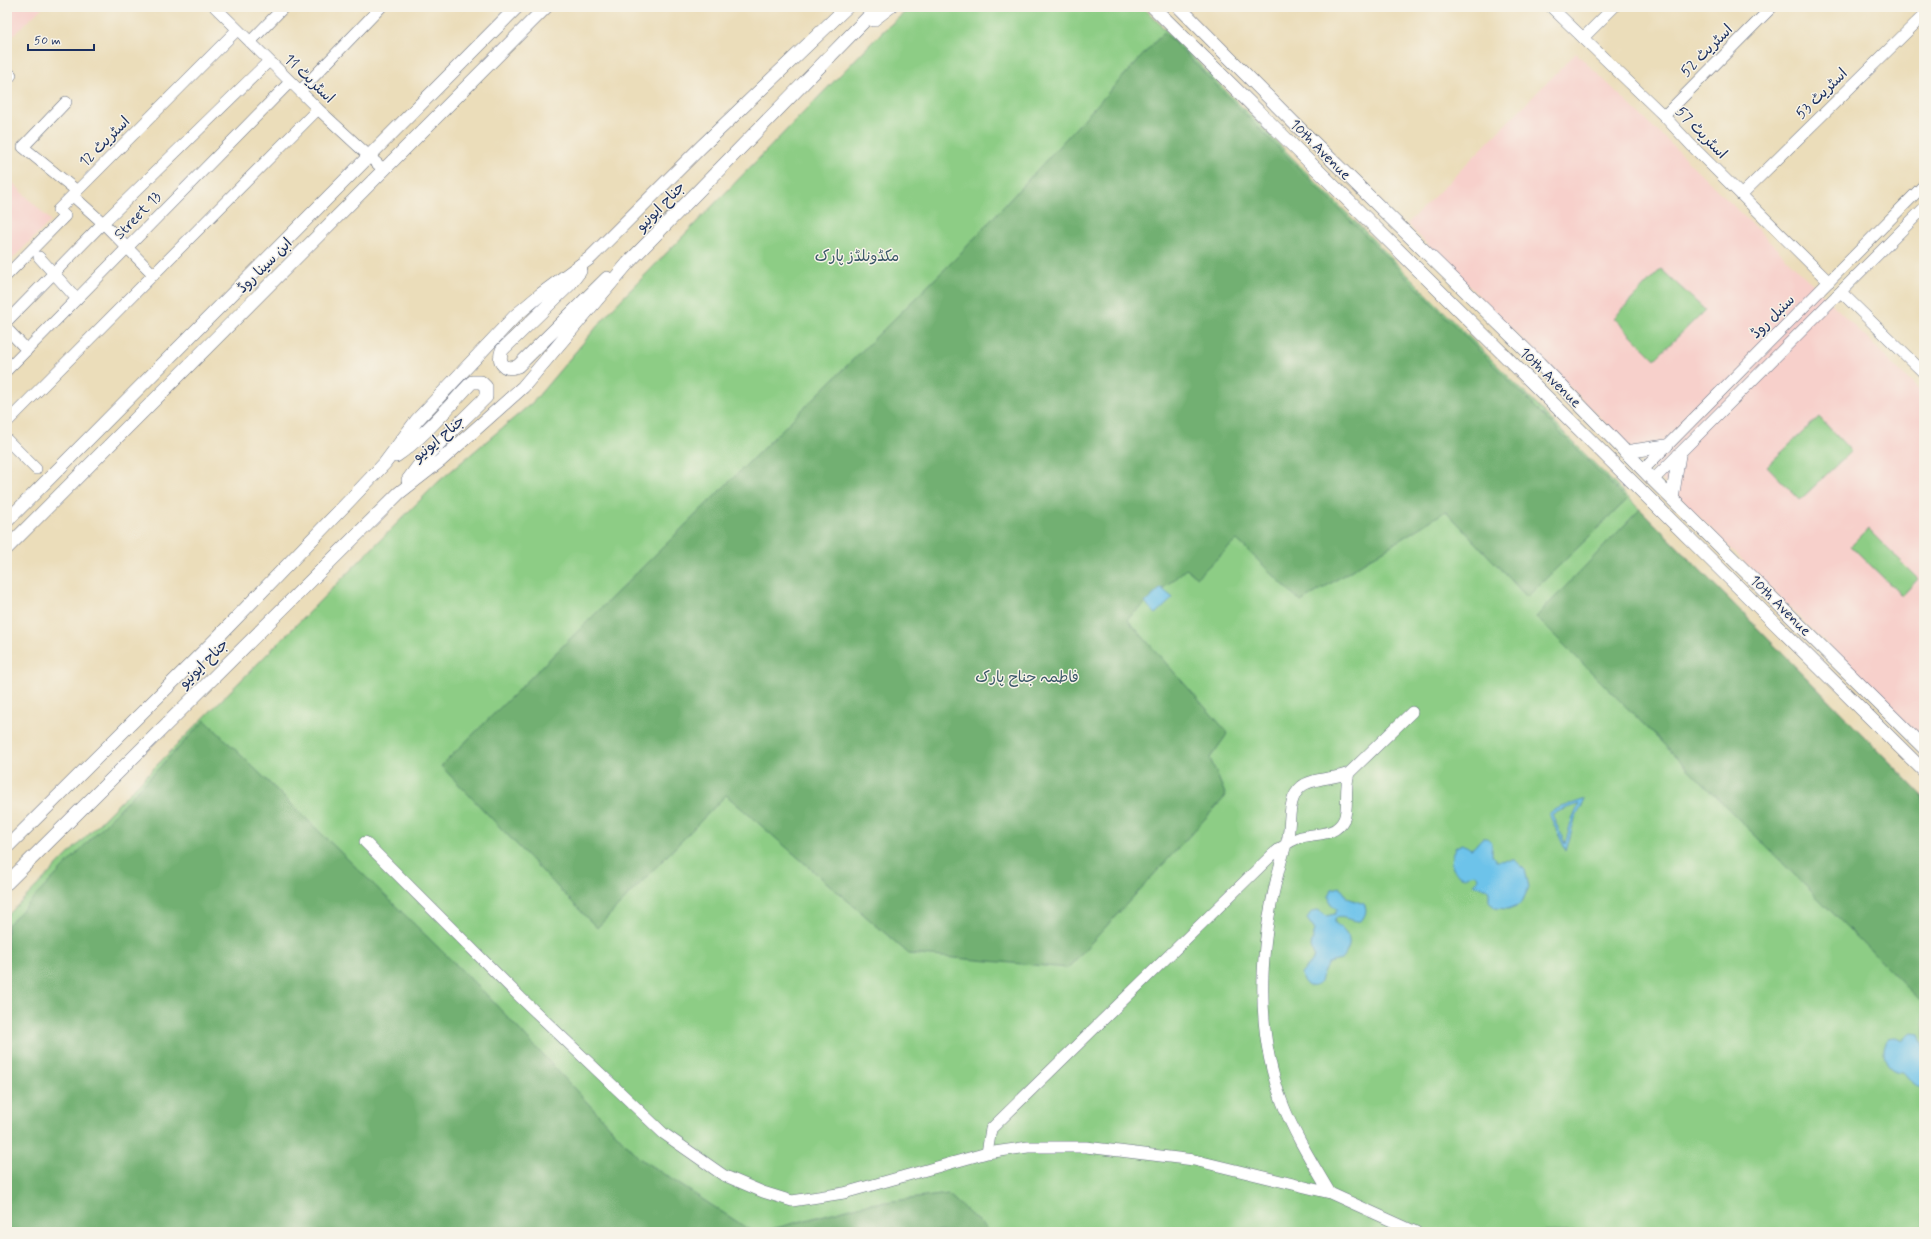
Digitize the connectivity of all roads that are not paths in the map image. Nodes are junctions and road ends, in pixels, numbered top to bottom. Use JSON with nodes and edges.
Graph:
{"nodes":[{"id":1,"x":215,"y":7,"type":"edge"},
{"id":2,"x":284,"y":7,"type":"edge"},
{"id":3,"x":381,"y":7,"type":"edge"},
{"id":4,"x":517,"y":7,"type":"edge"},
{"id":5,"x":546,"y":7,"type":"edge"},
{"id":6,"x":847,"y":7,"type":"edge"},
{"id":7,"x":878,"y":7,"type":"edge"},
{"id":8,"x":890,"y":7,"type":"edge"},
{"id":9,"x":1153,"y":7,"type":"edge"},
{"id":10,"x":1179,"y":7,"type":"edge"},
{"id":11,"x":1551,"y":7,"type":"edge"},
{"id":12,"x":1614,"y":7,"type":"edge"},
{"id":13,"x":1772,"y":7,"type":"edge"},
{"id":14,"x":1924,"y":15,"type":"edge"},
{"id":15,"x":237,"y":30,"type":"junction"},
{"id":16,"x":850,"y":37,"type":"junction"},
{"id":17,"x":1583,"y":38,"type":"junction"},
{"id":18,"x":250,"y":42,"type":"junction"},
{"id":19,"x":269,"y":61,"type":"junction"},
{"id":20,"x":290,"y":82,"type":"junction"},
{"id":21,"x":300,"y":91,"type":"junction"},
{"id":22,"x":66,"y":102,"type":"dead end"},
{"id":23,"x":318,"y":110,"type":"junction"},
{"id":24,"x":1664,"y":116,"type":"junction"},
{"id":25,"x":369,"y":157,"type":"junction"},
{"id":26,"x":1337,"y":166,"type":"junction"},
{"id":27,"x":384,"y":170,"type":"junction"},
{"id":28,"x":1325,"y":178,"type":"junction"},
{"id":29,"x":1924,"y":185,"type":"edge"},
{"id":30,"x":75,"y":193,"type":"junction"},
{"id":31,"x":1741,"y":195,"type":"junction"},
{"id":32,"x":1924,"y":208,"type":"edge"},
{"id":33,"x":103,"y":223,"type":"junction"},
{"id":34,"x":127,"y":248,"type":"junction"},
{"id":35,"x":39,"y":257,"type":"dead end"},
{"id":36,"x":590,"y":258,"type":"junction"},
{"id":37,"x":628,"y":263,"type":"junction"},
{"id":38,"x":53,"y":274,"type":"junction"},
{"id":39,"x":7,"y":275,"type":"edge"},
{"id":40,"x":154,"y":275,"type":"junction"},
{"id":41,"x":1829,"y":282,"type":"junction"},
{"id":42,"x":1841,"y":292,"type":"junction"},
{"id":43,"x":77,"y":299,"type":"junction"},
{"id":44,"x":7,"y":321,"type":"edge"},
{"id":45,"x":7,"y":329,"type":"edge"},
{"id":46,"x":27,"y":350,"type":"junction"},
{"id":47,"x":7,"y":370,"type":"edge"},
{"id":48,"x":1923,"y":370,"type":"edge"},
{"id":49,"x":7,"y":422,"type":"edge"},
{"id":50,"x":7,"y":440,"type":"edge"},
{"id":51,"x":1666,"y":446,"type":"junction"},
{"id":52,"x":1626,"y":452,"type":"junction"},
{"id":53,"x":1679,"y":455,"type":"junction"},
{"id":54,"x":385,"y":463,"type":"junction"},
{"id":55,"x":36,"y":469,"type":"dead end"},
{"id":56,"x":1643,"y":470,"type":"junction"},
{"id":57,"x":1653,"y":480,"type":"junction"},
{"id":58,"x":399,"y":493,"type":"junction"},
{"id":59,"x":1672,"y":499,"type":"junction"},
{"id":60,"x":7,"y":521,"type":"edge"},
{"id":61,"x":7,"y":548,"type":"edge"},
{"id":62,"x":1774,"y":601,"type":"junction"},
{"id":63,"x":1762,"y":610,"type":"junction"},
{"id":64,"x":1412,"y":712,"type":"dead end"},
{"id":65,"x":1924,"y":748,"type":"edge"},
{"id":66,"x":1924,"y":771,"type":"edge"},
{"id":67,"x":1349,"y":773,"type":"junction"},
{"id":68,"x":365,"y":842,"type":"dead end"},
{"id":69,"x":1286,"y":844,"type":"junction"},
{"id":70,"x":7,"y":847,"type":"edge"},
{"id":71,"x":7,"y":883,"type":"edge"},
{"id":72,"x":987,"y":1152,"type":"junction"},
{"id":73,"x":1330,"y":1193,"type":"junction"},
{"id":74,"x":1416,"y":1232,"type":"edge"}],
"edges":[{"from":1,"to":15,"type":"street","name":"اسٹریٹ 11"},
{"from":2,"to":18,"type":"street"},
{"from":3,"to":21,"type":"street"},
{"from":4,"to":25,"type":"main road","name":"ابن سینا روڈ"},
{"from":5,"to":27,"type":"main road","name":"ابن سینا روڈ"},
{"from":6,"to":36,"type":"main road","name":"جناح ایونیو"},
{"from":7,"to":16,"type":"main road","name":"جناح ایونیو"},
{"from":8,"to":16,"type":"main road"},
{"from":9,"to":28,"type":"main road","name":"10th Avenue"},
{"from":10,"to":26,"type":"main road","name":"10th Avenue"},
{"from":11,"to":17,"type":"street","name":"اسٹریٹ 57"},
{"from":12,"to":17,"type":"street"},
{"from":13,"to":24,"type":"street","name":"اسٹریٹ 52"},
{"from":14,"to":31,"type":"street","name":"اسٹریٹ 53"},
{"from":15,"to":18,"type":"street","name":"اسٹریٹ 11"},
{"from":15,"to":30,"type":"street","name":"اسٹریٹ 12"},
{"from":16,"to":37,"type":"main road","name":"جناح ایونیو"},
{"from":17,"to":24,"type":"street","name":"اسٹریٹ 57"},
{"from":18,"to":19,"type":"street","name":"اسٹریٹ 11"},
{"from":19,"to":20,"type":"street","name":"اسٹریٹ 11"},
{"from":19,"to":33,"type":"street"},
{"from":20,"to":21,"type":"street","name":"اسٹریٹ 11"},
{"from":20,"to":34,"type":"street","name":"Street 13"},
{"from":21,"to":23,"type":"street","name":"اسٹریٹ 11"},
{"from":22,"to":30,"type":"street"},
{"from":23,"to":25,"type":"street","name":"اسٹریٹ 11"},
{"from":23,"to":40,"type":"street"},
{"from":24,"to":31,"type":"street","name":"اسٹریٹ 57"},
{"from":25,"to":27,"type":"street","name":"اسٹریٹ 11"},
{"from":25,"to":60,"type":"main road","name":"ابن سینا روڈ"},
{"from":26,"to":28,"type":"main road"},
{"from":26,"to":52,"type":"main road","name":"10th Avenue"},
{"from":27,"to":61,"type":"main road","name":"ابن سینا روڈ"},
{"from":28,"to":63,"type":"main road","name":"10th Avenue"},
{"from":29,"to":41,"type":"street","name":"سنبل روڈ"},
{"from":30,"to":33,"type":"street"},
{"from":30,"to":39,"type":"street","name":"اسٹریٹ 12"},
{"from":31,"to":41,"type":"street","name":"اسٹریٹ 57"},
{"from":32,"to":42,"type":"street","name":"سنبل روڈ"},
{"from":33,"to":34,"type":"street"},
{"from":33,"to":38,"type":"street"},
{"from":34,"to":40,"type":"street"},
{"from":34,"to":43,"type":"street","name":"Street 13"},
{"from":35,"to":38,"type":"street"},
{"from":36,"to":37,"type":"main road"},
{"from":36,"to":54,"type":"main road","name":"جناح ایونیو"},
{"from":37,"to":58,"type":"main road","name":"جناح ایونیو"},
{"from":38,"to":43,"type":"street"},
{"from":38,"to":44,"type":"street"},
{"from":40,"to":49,"type":"street"},
{"from":41,"to":51,"type":"street","name":"سنبل روڈ"},
{"from":42,"to":48,"type":"street"},
{"from":42,"to":53,"type":"street","name":"سنبل روڈ"},
{"from":43,"to":46,"type":"street","name":"Street 13"},
{"from":45,"to":46,"type":"street"},
{"from":46,"to":47,"type":"street","name":"Street 13"},
{"from":50,"to":55,"type":"street"},
{"from":51,"to":52,"type":"main road"},
{"from":51,"to":56,"type":"street","name":"سنبل روڈ"},
{"from":52,"to":56,"type":"main road","name":"10th Avenue"},
{"from":53,"to":57,"type":"street","name":"سنبل روڈ"},
{"from":53,"to":59,"type":"main road"},
{"from":54,"to":58,"type":"main road"},
{"from":54,"to":70,"type":"main road","name":"جناح ایونیو"},
{"from":56,"to":57,"type":"main road","name":"10th Avenue"},
{"from":57,"to":59,"type":"main road","name":"10th Avenue"},
{"from":58,"to":71,"type":"main road","name":"جناح ایونیو"},
{"from":59,"to":62,"type":"main road","name":"10th Avenue"},
{"from":62,"to":63,"type":"main road"},
{"from":62,"to":65,"type":"main road","name":"10th Avenue"},
{"from":63,"to":66,"type":"main road","name":"10th Avenue"},
{"from":64,"to":67,"type":"street"},
{"from":67,"to":69,"type":"street"},
{"from":67,"to":69,"type":"street"},
{"from":68,"to":72,"type":"street"},
{"from":69,"to":72,"type":"street"},
{"from":69,"to":73,"type":"street"},
{"from":72,"to":73,"type":"street"},
{"from":73,"to":74,"type":"street"}]}
